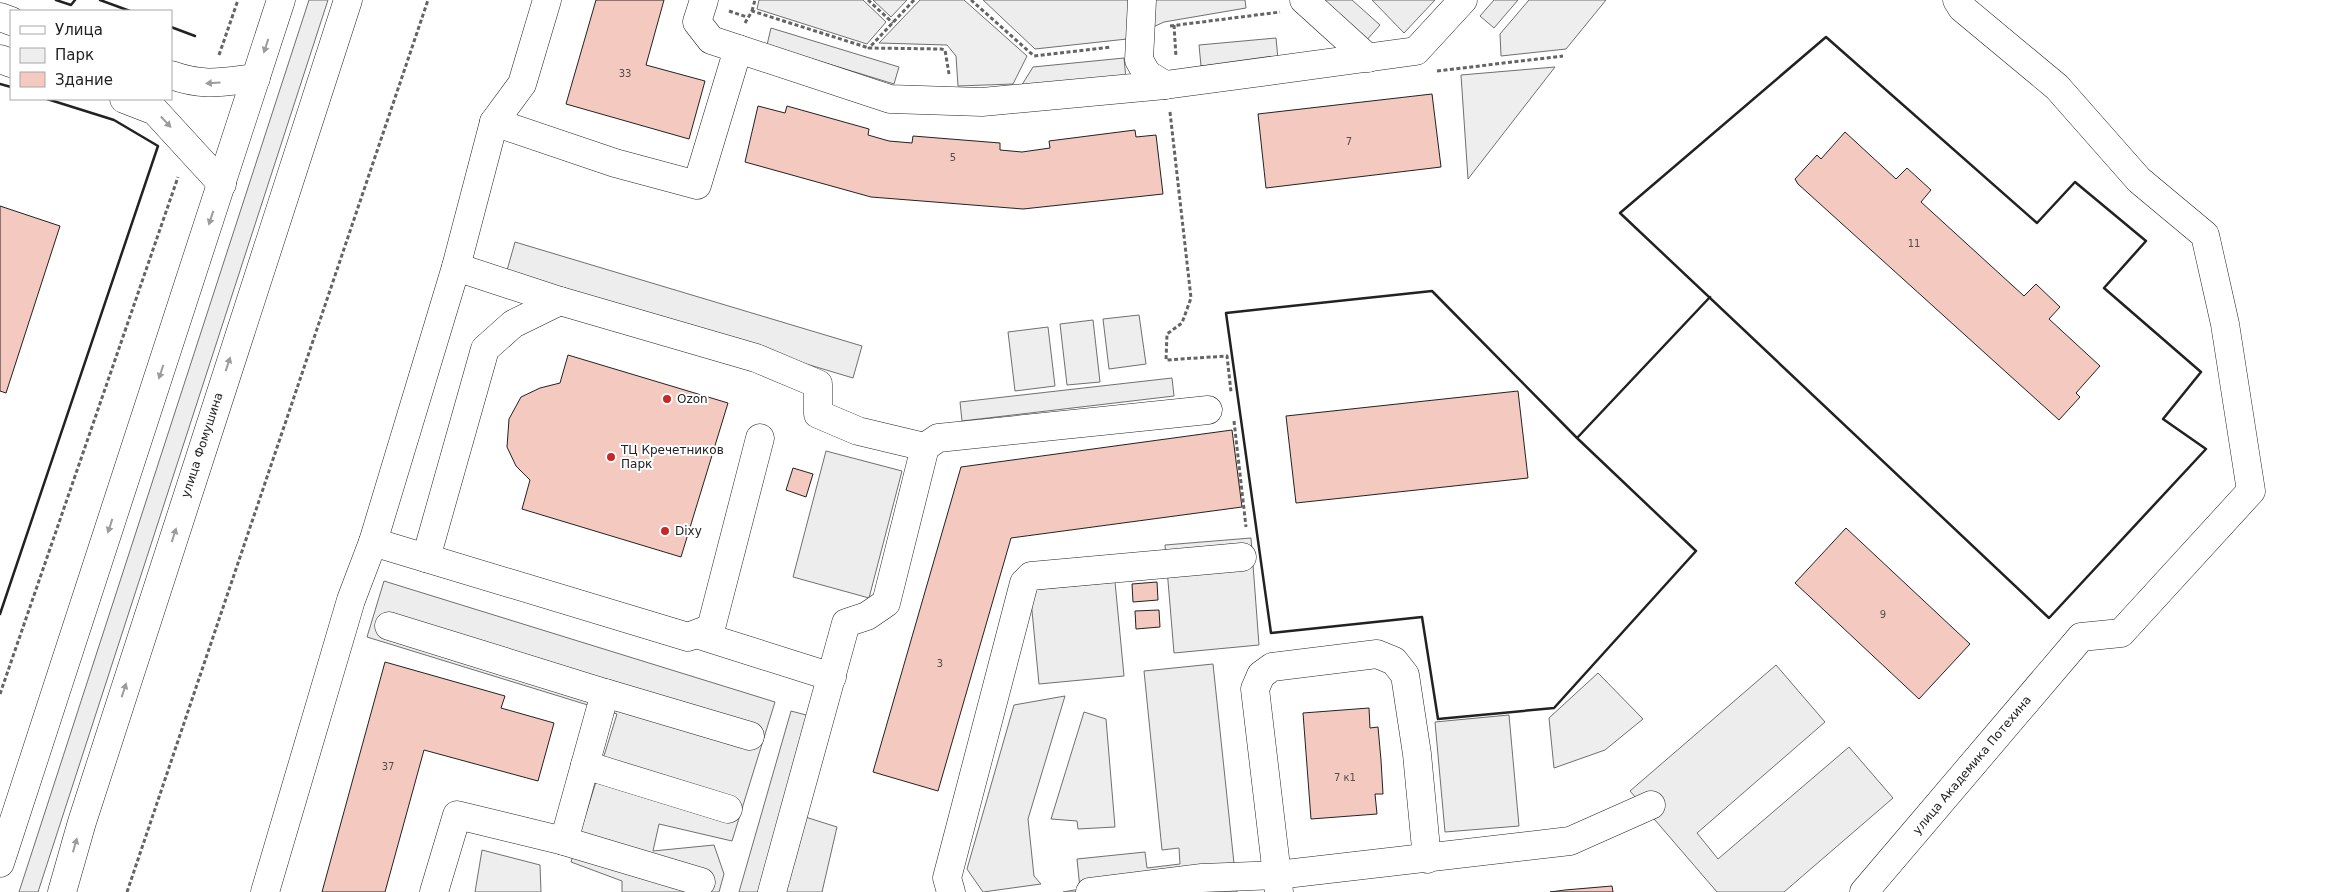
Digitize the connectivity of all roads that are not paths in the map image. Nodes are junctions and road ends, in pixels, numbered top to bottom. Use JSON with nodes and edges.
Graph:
{"nodes":[{"id":1,"x":281,"y":0,"type":"edge"},
{"id":2,"x":348,"y":0,"type":"edge"},
{"id":3,"x":547,"y":0,"type":"edge"},
{"id":4,"x":704,"y":0,"type":"edge"},
{"id":5,"x":1142,"y":0,"type":"edge"},
{"id":6,"x":1304,"y":0,"type":"edge"},
{"id":7,"x":1463,"y":0,"type":"edge"},
{"id":8,"x":1957,"y":0,"type":"edge"},
{"id":9,"x":738,"y":49,"type":"junction"},
{"id":10,"x":1368,"y":58,"type":"junction"},
{"id":11,"x":172,"y":75,"type":"edge"},
{"id":12,"x":256,"y":78,"type":"junction"},
{"id":13,"x":1165,"y":85,"type":"junction"},
{"id":14,"x":127,"y":100,"type":"edge"},
{"id":15,"x":494,"y":122,"type":"junction"},
{"id":16,"x":222,"y":184,"type":"junction"},
{"id":17,"x":456,"y":267,"type":"junction"},
{"id":18,"x":560,"y":301,"type":"junction"},
{"id":19,"x":1221,"y":411,"type":"road end"},
{"id":20,"x":760,"y":438,"type":"dead end"},
{"id":21,"x":925,"y":447,"type":"junction"},
{"id":22,"x":373,"y":542,"type":"junction"},
{"id":23,"x":1242,"y":557,"type":"dead end"},
{"id":24,"x":426,"y":558,"type":"junction"},
{"id":25,"x":388,"y":626,"type":"dead end"},
{"id":26,"x":699,"y":635,"type":"junction"},
{"id":27,"x":832,"y":677,"type":"junction"},
{"id":28,"x":605,"y":694,"type":"junction"},
{"id":29,"x":750,"y":736,"type":"dead end"},
{"id":30,"x":585,"y":765,"type":"junction"},
{"id":31,"x":1651,"y":805,"type":"dead end"},
{"id":32,"x":728,"y":809,"type":"dead end"},
{"id":33,"x":8,"y":812,"type":"edge"},
{"id":34,"x":564,"y":842,"type":"junction"},
{"id":35,"x":1427,"y":859,"type":"junction"},
{"id":36,"x":0,"y":863,"type":"edge"},
{"id":37,"x":702,"y":882,"type":"dead end"},
{"id":38,"x":1278,"y":883,"type":"edge"},
{"id":39,"x":62,"y":892,"type":"edge"},
{"id":40,"x":265,"y":892,"type":"edge"},
{"id":41,"x":434,"y":892,"type":"edge"},
{"id":42,"x":772,"y":892,"type":"edge"},
{"id":43,"x":951,"y":892,"type":"edge"},
{"id":44,"x":1090,"y":892,"type":"edge"},
{"id":45,"x":1864,"y":892,"type":"edge"}],
"edges":[{"from":1,"to":12,"type":"main road","one_way":true},
{"from":39,"to":2,"type":"main road","name":"улица Фомушина","one_way":true},
{"from":3,"to":15,"type":"main road"},
{"from":4,"to":9,"type":"main road"},
{"from":5,"to":13,"type":"main road"},
{"from":6,"to":10,"type":"main road"},
{"from":7,"to":10,"type":"main road"},
{"from":8,"to":45,"type":"main road","name":"улица Академика Потехина"},
{"from":9,"to":13,"type":"main road"},
{"from":9,"to":15,"type":"main road"},
{"from":10,"to":13,"type":"main road"},
{"from":12,"to":11,"type":"main road","one_way":true},
{"from":12,"to":16,"type":"main road"},
{"from":14,"to":16,"type":"main road","one_way":true},
{"from":15,"to":17,"type":"main road"},
{"from":16,"to":33,"type":"main road","one_way":true},
{"from":17,"to":18,"type":"main road"},
{"from":17,"to":22,"type":"main road"},
{"from":18,"to":21,"type":"main road"},
{"from":18,"to":24,"type":"main road"},
{"from":19,"to":21,"type":"main road"},
{"from":20,"to":26,"type":"main road"},
{"from":21,"to":27,"type":"main road"},
{"from":22,"to":24,"type":"main road"},
{"from":22,"to":40,"type":"main road"},
{"from":23,"to":43,"type":"main road"},
{"from":24,"to":26,"type":"main road"},
{"from":25,"to":28,"type":"main road"},
{"from":26,"to":27,"type":"main road"},
{"from":27,"to":42,"type":"main road"},
{"from":28,"to":29,"type":"main road"},
{"from":28,"to":30,"type":"main road"},
{"from":30,"to":32,"type":"main road"},
{"from":30,"to":34,"type":"main road"},
{"from":31,"to":35,"type":"main road"},
{"from":33,"to":36,"type":"main road"},
{"from":34,"to":37,"type":"main road"},
{"from":34,"to":41,"type":"main road"},
{"from":35,"to":38,"type":"main road"},
{"from":35,"to":38,"type":"main road"},
{"from":38,"to":44,"type":"main road"}]}
